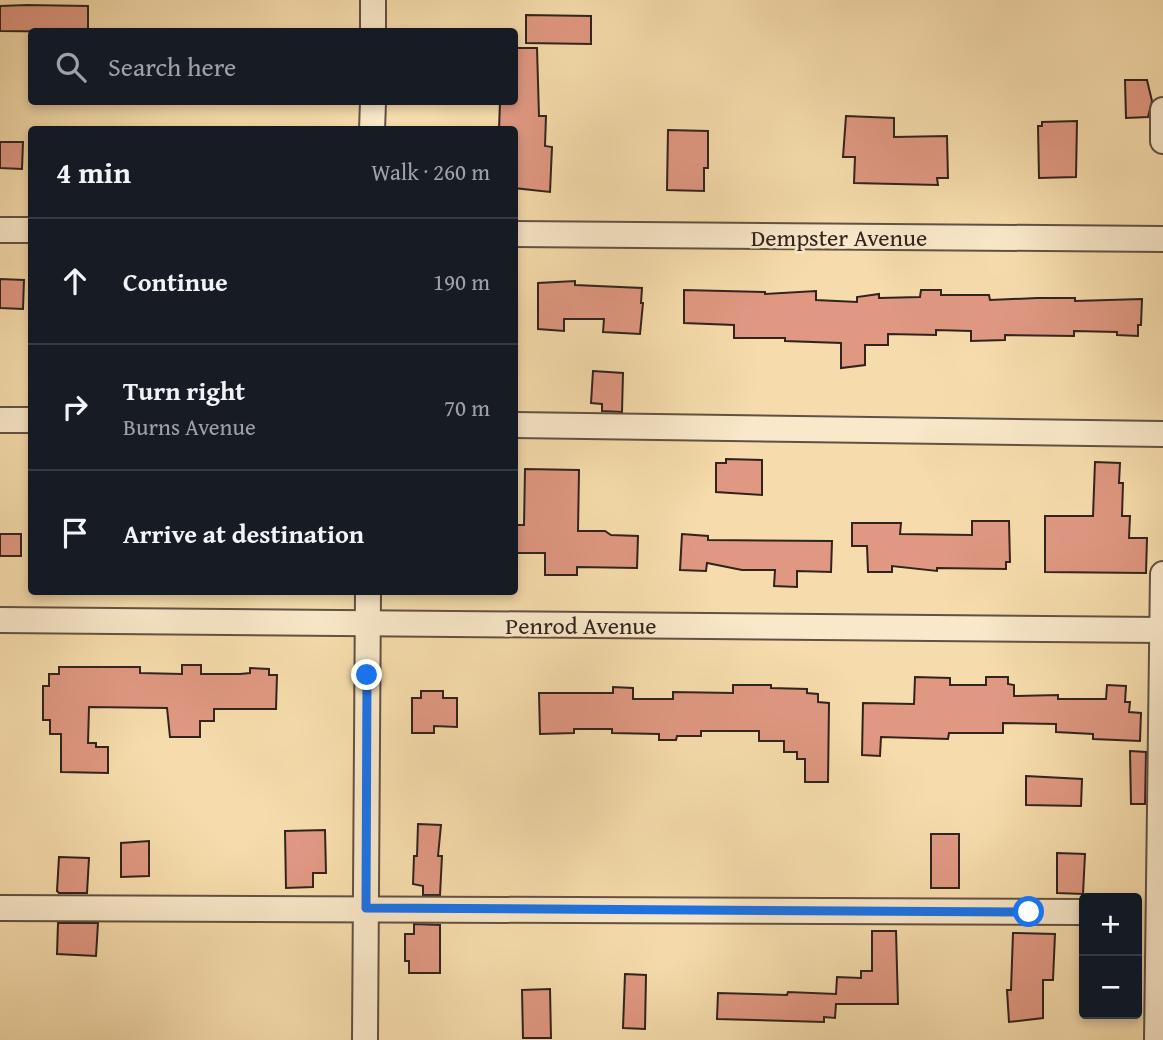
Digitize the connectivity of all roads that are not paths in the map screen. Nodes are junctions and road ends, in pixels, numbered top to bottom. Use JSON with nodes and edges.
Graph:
{"nodes":[{"id":1,"x":373,"y":0,"type":"edge"},
{"id":2,"x":373,"y":28,"type":"edge"},
{"id":3,"x":373,"y":105,"type":"edge"},
{"id":4,"x":1163,"y":110,"type":"edge"},
{"id":5,"x":372,"y":126,"type":"edge"},
{"id":6,"x":1163,"y":141,"type":"edge"},
{"id":7,"x":0,"y":230,"type":"edge"},
{"id":8,"x":28,"y":230,"type":"edge"},
{"id":9,"x":518,"y":234,"type":"edge"},
{"id":10,"x":1163,"y":239,"type":"edge"},
{"id":11,"x":0,"y":420,"type":"edge"},
{"id":12,"x":28,"y":420,"type":"edge"},
{"id":13,"x":518,"y":425,"type":"edge"},
{"id":14,"x":1163,"y":434,"type":"edge"},
{"id":15,"x":1163,"y":574,"type":"edge"},
{"id":16,"x":368,"y":595,"type":"edge"},
{"id":17,"x":0,"y":620,"type":"edge"},
{"id":18,"x":368,"y":624,"type":"junction"},
{"id":19,"x":1162,"y":630,"type":"edge"},
{"id":20,"x":0,"y":908,"type":"edge"},
{"id":21,"x":366,"y":908,"type":"junction"},
{"id":22,"x":1079,"y":912,"type":"edge"},
{"id":23,"x":1147,"y":913,"type":"edge"},
{"id":24,"x":365,"y":1040,"type":"edge"},
{"id":25,"x":1157,"y":1040,"type":"edge"}],
"edges":[{"from":1,"to":2,"type":"street"},
{"from":3,"to":5,"type":"street"},
{"from":4,"to":6,"type":"street"},
{"from":7,"to":8,"type":"street"},
{"from":9,"to":10,"type":"street","name":"Dempster Avenue"},
{"from":11,"to":12,"type":"street"},
{"from":13,"to":14,"type":"street"},
{"from":15,"to":19,"type":"street"},
{"from":16,"to":18,"type":"street"},
{"from":17,"to":18,"type":"street","name":"Penrod Avenue"},
{"from":18,"to":19,"type":"street","name":"Penrod Avenue"},
{"from":18,"to":21,"type":"street"},
{"from":19,"to":23,"type":"street"},
{"from":20,"to":21,"type":"street"},
{"from":21,"to":22,"type":"street"},
{"from":21,"to":24,"type":"street"},
{"from":23,"to":25,"type":"street"}]}
